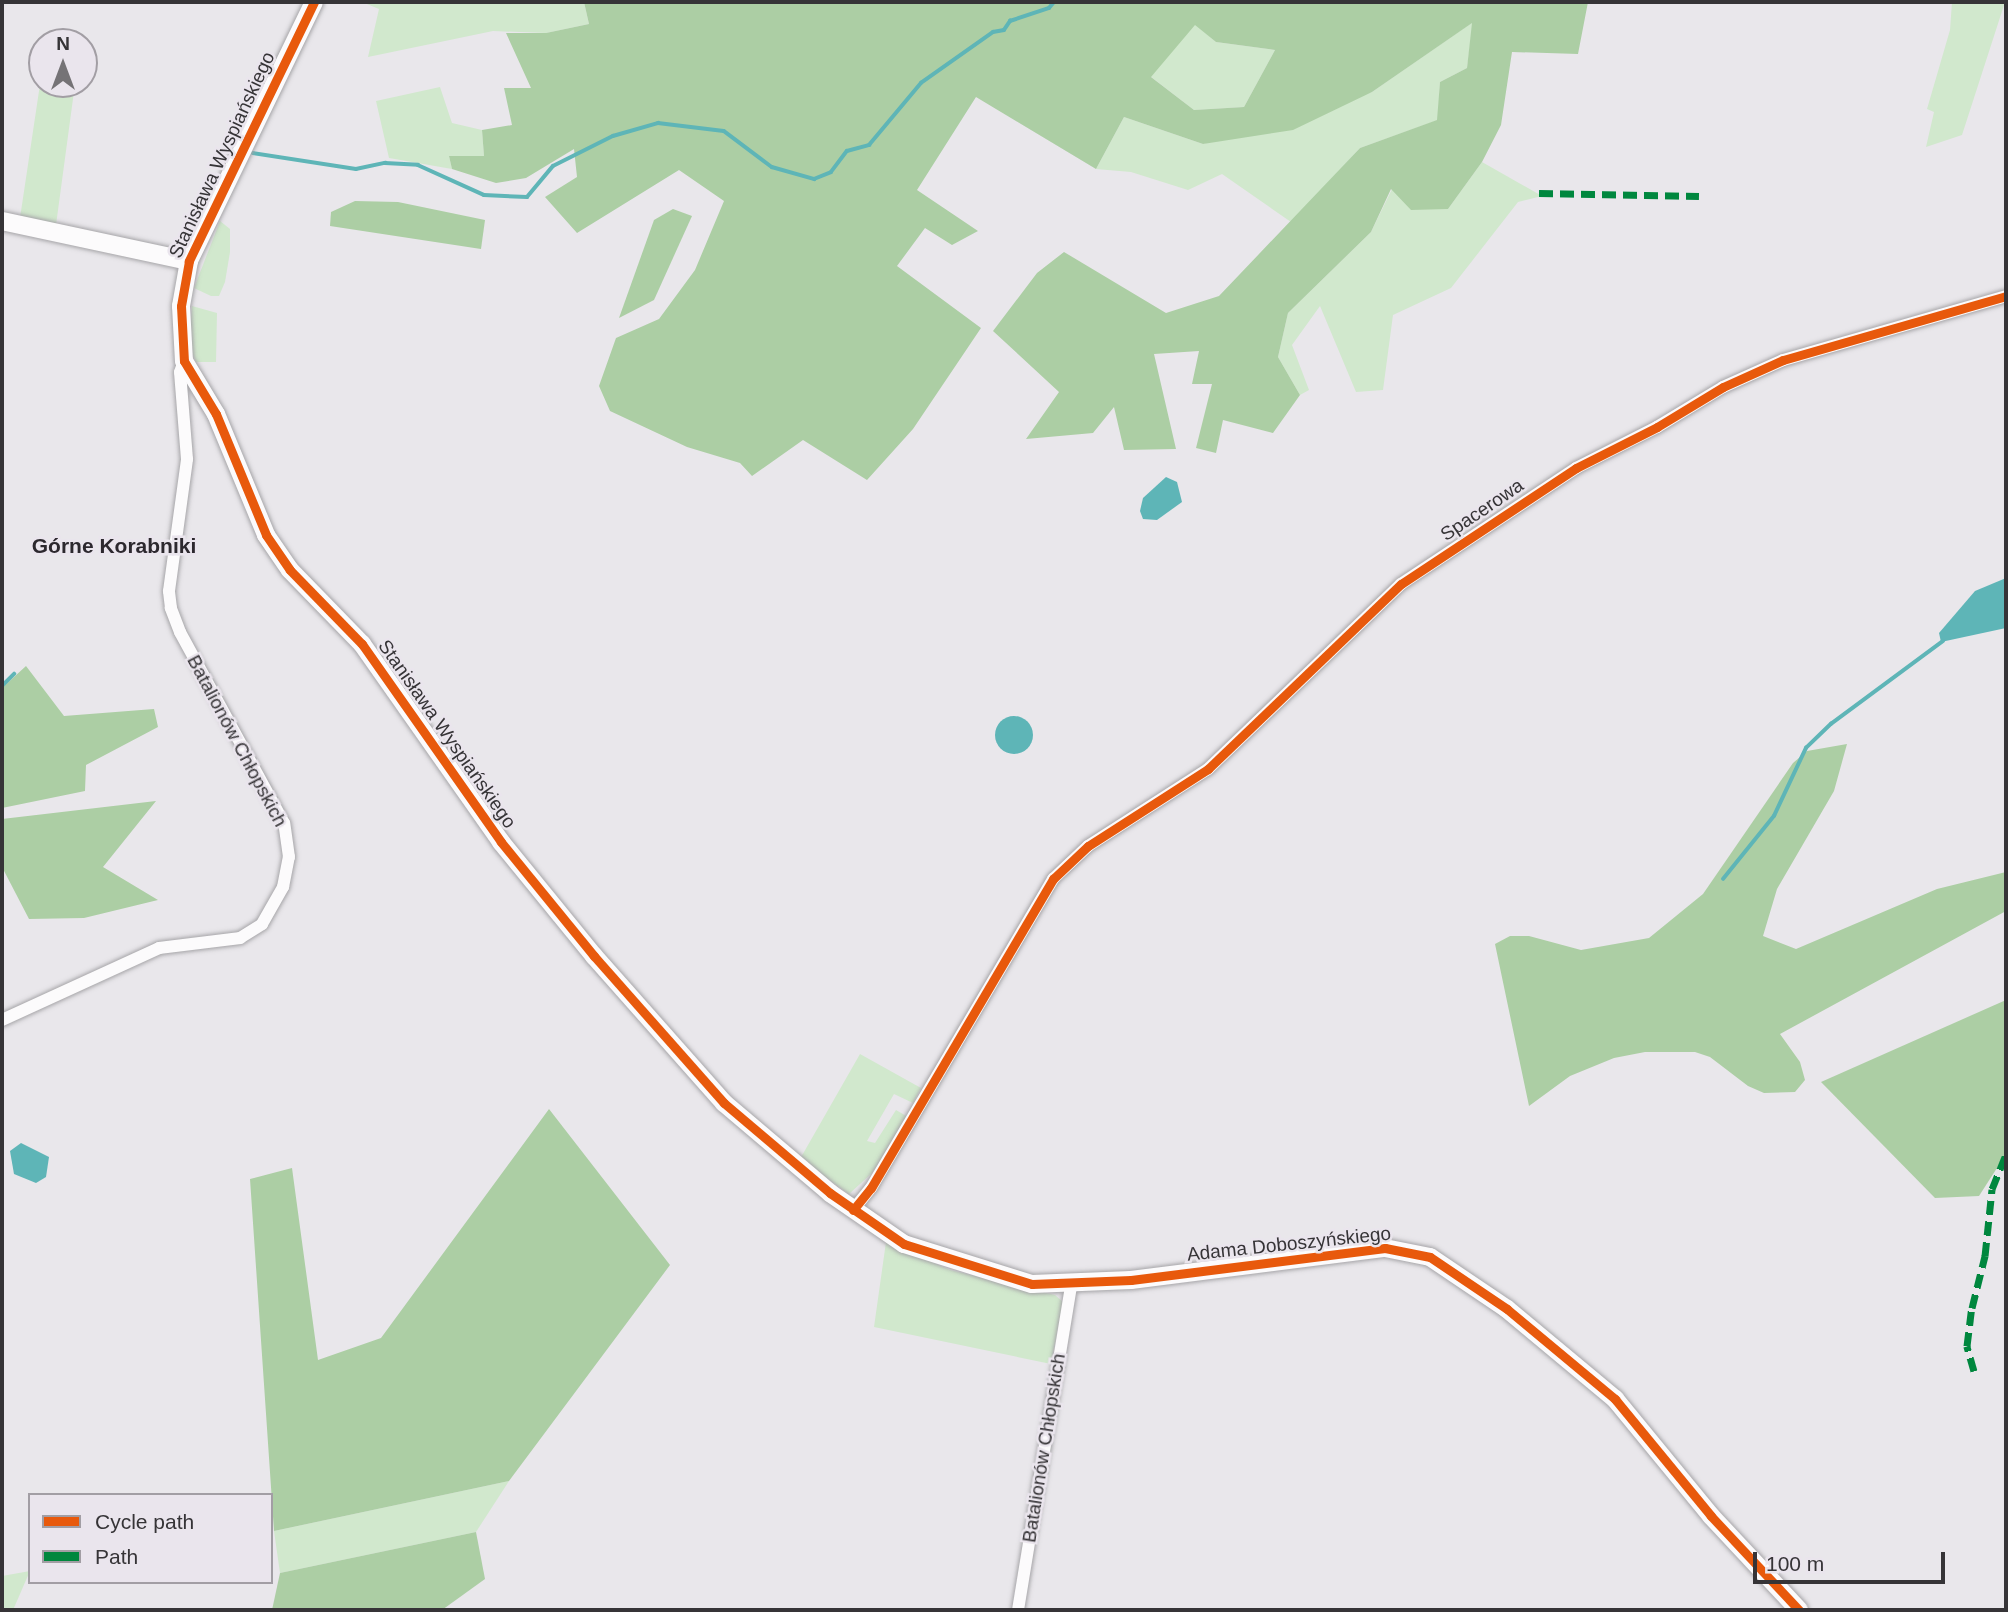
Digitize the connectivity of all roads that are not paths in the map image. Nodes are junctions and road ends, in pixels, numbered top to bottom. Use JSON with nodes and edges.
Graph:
{"nodes":[{"id":1,"x":314,"y":2,"type":"edge"},
{"id":2,"x":2,"y":221,"type":"edge"},
{"id":3,"x":189,"y":261,"type":"junction"},
{"id":4,"x":2006,"y":296,"type":"edge"},
{"id":5,"x":184,"y":361,"type":"junction"},
{"id":6,"x":2,"y":1020,"type":"edge"},
{"id":7,"x":857,"y":1212,"type":"junction"},
{"id":8,"x":1071,"y":1285,"type":"junction"},
{"id":9,"x":1018,"y":1610,"type":"edge"},
{"id":10,"x":1799,"y":1610,"type":"edge"}],
"edges":[{"from":1,"to":3,"type":"street","name":"Stanisława Wyspiańskiego"},
{"from":2,"to":3,"type":"street"},
{"from":3,"to":5,"type":"street","name":"Stanisława Wyspiańskiego"},
{"from":4,"to":7,"type":"street","name":"Spacerowa"},
{"from":5,"to":6,"type":"street","name":"Batalionów Chłopskich"},
{"from":5,"to":7,"type":"street","name":"Stanisława Wyspiańskiego"},
{"from":7,"to":8,"type":"street","name":"Adama Doboszyńskiego"},
{"from":8,"to":9,"type":"street","name":"Batalionów Chłopskich"},
{"from":8,"to":10,"type":"street","name":"Adama Doboszyńskiego"}]}
